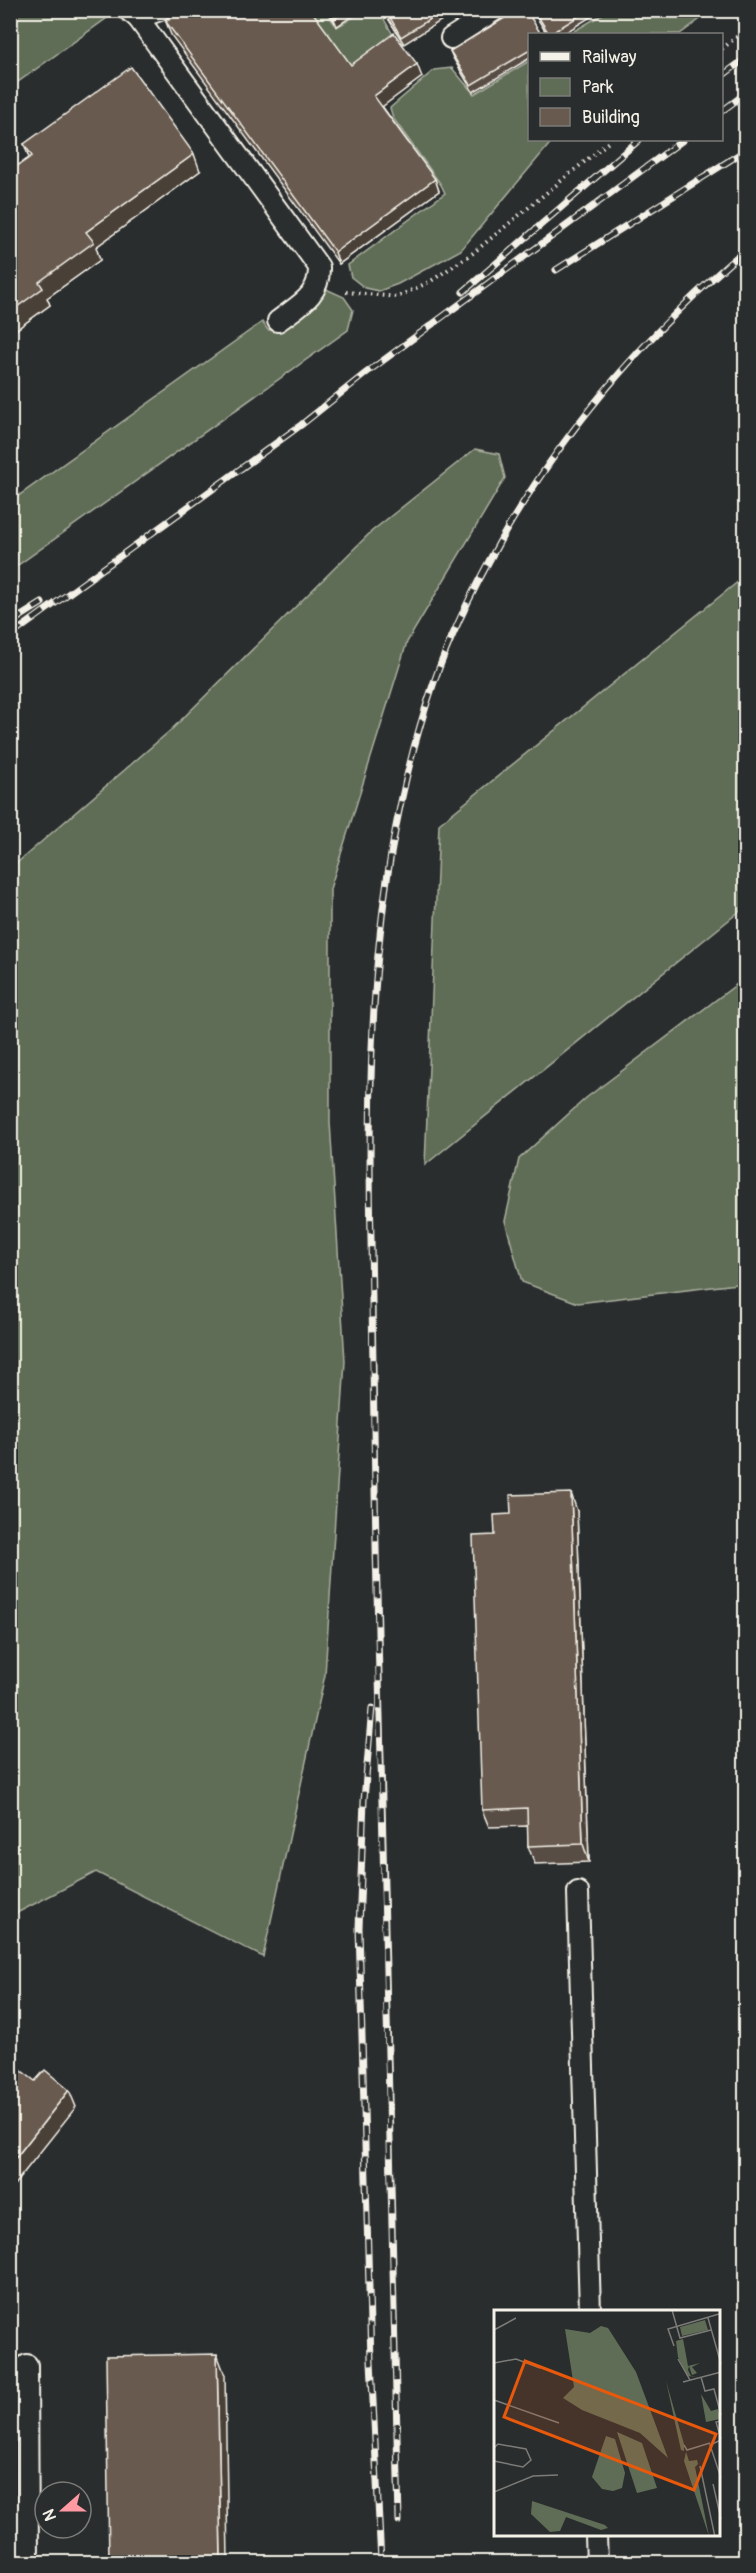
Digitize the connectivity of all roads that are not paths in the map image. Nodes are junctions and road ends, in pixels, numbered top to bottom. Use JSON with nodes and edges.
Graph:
{"nodes":[{"id":1,"x":159,"y":10,"type":"edge"},
{"id":2,"x":495,"y":10,"type":"edge"},
{"id":3,"x":133,"y":14,"type":"edge"},
{"id":4,"x":451,"y":38,"type":"dead end"},
{"id":5,"x":278,"y":321,"type":"dead end"},
{"id":6,"x":578,"y":1892,"type":"dead end"},
{"id":7,"x":590,"y":2310,"type":"edge"},
{"id":8,"x":27,"y":2365,"type":"dead end"},
{"id":9,"x":596,"y":2537,"type":"edge"},
{"id":10,"x":28,"y":2562,"type":"edge"},
{"id":11,"x":597,"y":2562,"type":"edge"}],
"edges":[{"from":1,"to":3,"type":"lane"},
{"from":2,"to":4,"type":"lane"},
{"from":3,"to":5,"type":"lane"},
{"from":6,"to":7,"type":"lane"},
{"from":8,"to":10,"type":"lane"},
{"from":9,"to":11,"type":"lane"}]}
